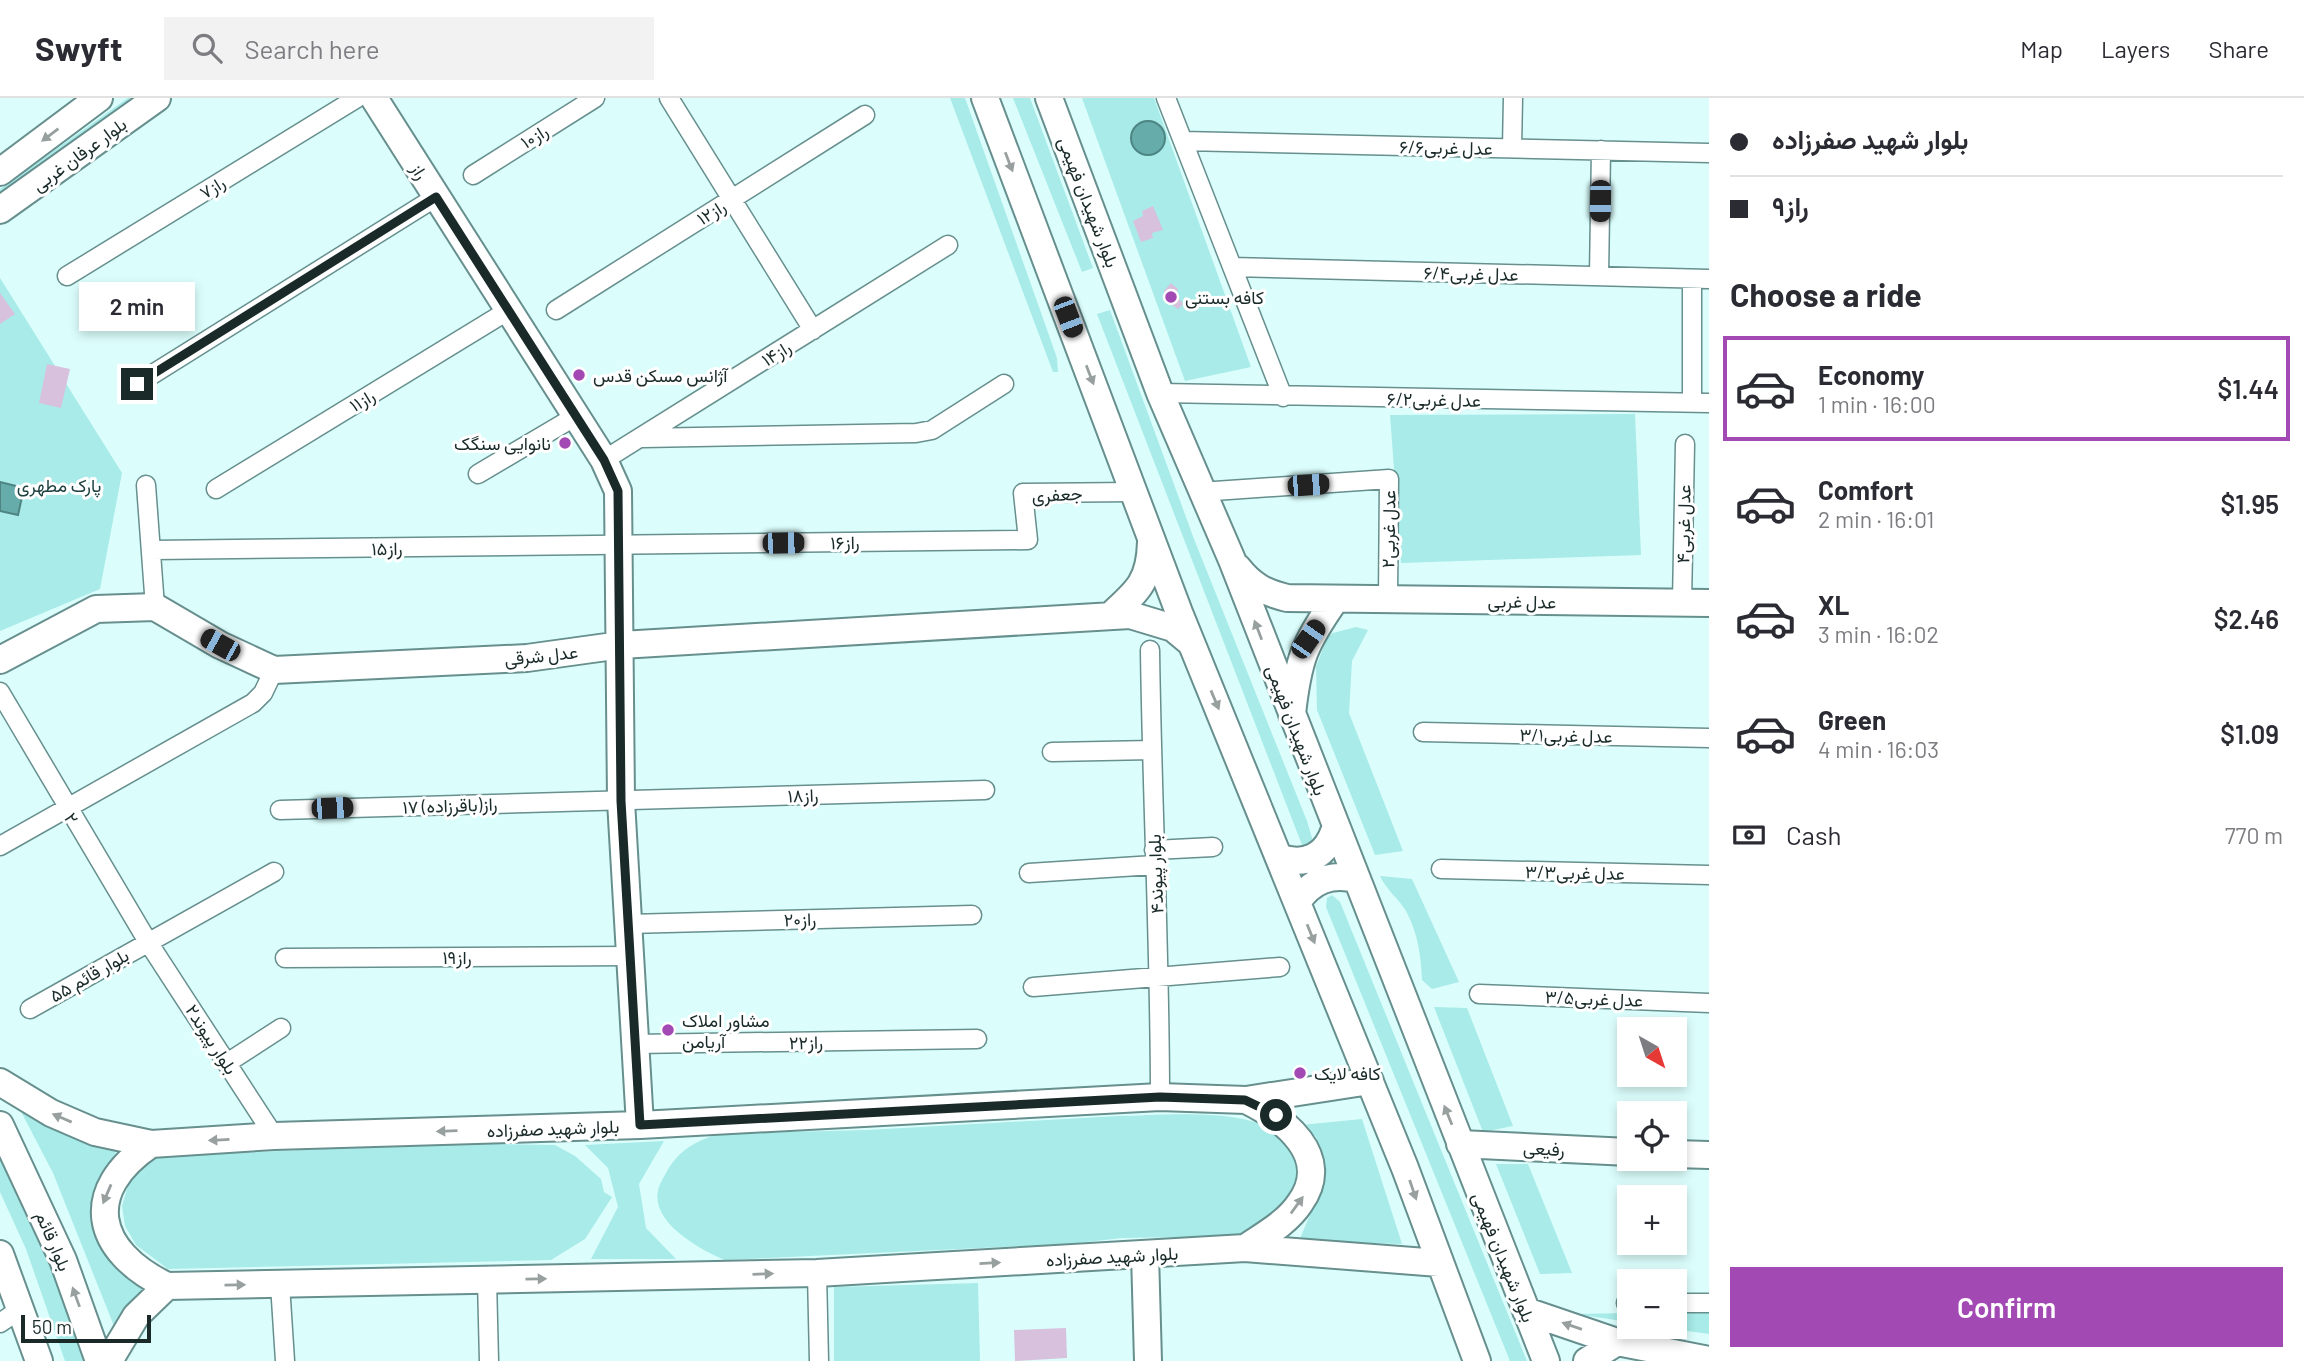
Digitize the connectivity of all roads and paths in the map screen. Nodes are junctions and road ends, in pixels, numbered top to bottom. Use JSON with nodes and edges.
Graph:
{"nodes":[{"id":1,"x":99,"y":98,"type":"edge"},
{"id":2,"x":158,"y":98,"type":"edge"},
{"id":3,"x":357,"y":98,"type":"edge"},
{"id":4,"x":374,"y":98,"type":"edge"},
{"id":5,"x":595,"y":98,"type":"edge"},
{"id":6,"x":669,"y":98,"type":"edge"},
{"id":7,"x":985,"y":98,"type":"edge"},
{"id":8,"x":1049,"y":98,"type":"edge"},
{"id":9,"x":1166,"y":98,"type":"edge"},
{"id":10,"x":1513,"y":98,"type":"edge"},
{"id":11,"x":866,"y":115,"type":"dead end"},
{"id":12,"x":1183,"y":141,"type":"junction"},
{"id":13,"x":1512,"y":148,"type":"junction"},
{"id":14,"x":1601,"y":150,"type":"junction"},
{"id":15,"x":1709,"y":153,"type":"edge"},
{"id":16,"x":0,"y":172,"type":"edge"},
{"id":17,"x":473,"y":174,"type":"dead end"},
{"id":18,"x":436,"y":197,"type":"junction"},
{"id":19,"x":732,"y":199,"type":"junction"},
{"id":20,"x":0,"y":210,"type":"edge"},
{"id":21,"x":948,"y":245,"type":"dead end"},
{"id":22,"x":1232,"y":267,"type":"junction"},
{"id":23,"x":67,"y":276,"type":"dead end"},
{"id":24,"x":1599,"y":276,"type":"junction"},
{"id":25,"x":1701,"y":279,"type":"edge"},
{"id":26,"x":509,"y":310,"type":"junction"},
{"id":27,"x":556,"y":310,"type":"dead end"},
{"id":28,"x":813,"y":330,"type":"junction"},
{"id":29,"x":137,"y":384,"type":"dead end"},
{"id":30,"x":1004,"y":384,"type":"dead end"},
{"id":31,"x":1160,"y":393,"type":"junction"},
{"id":32,"x":1283,"y":397,"type":"junction"},
{"id":33,"x":1701,"y":403,"type":"edge"},
{"id":34,"x":576,"y":416,"type":"junction"},
{"id":35,"x":641,"y":438,"type":"junction"},
{"id":36,"x":1685,"y":444,"type":"dead end"},
{"id":37,"x":604,"y":460,"type":"junction"},
{"id":38,"x":478,"y":474,"type":"dead end"},
{"id":39,"x":146,"y":485,"type":"dead end"},
{"id":40,"x":216,"y":489,"type":"dead end"},
{"id":41,"x":1135,"y":492,"type":"junction"},
{"id":42,"x":1200,"y":492,"type":"junction"},
{"id":43,"x":1151,"y":537,"type":"junction"},
{"id":44,"x":1028,"y":540,"type":"joint"},
{"id":45,"x":620,"y":545,"type":"junction"},
{"id":46,"x":153,"y":550,"type":"junction"},
{"id":47,"x":1232,"y":560,"type":"junction"},
{"id":48,"x":1335,"y":600,"type":"junction"},
{"id":49,"x":1388,"y":600,"type":"junction"},
{"id":50,"x":1682,"y":603,"type":"junction"},
{"id":51,"x":1709,"y":603,"type":"edge"},
{"id":52,"x":155,"y":607,"type":"junction"},
{"id":53,"x":1110,"y":616,"type":"junction"},
{"id":54,"x":1191,"y":643,"type":"junction"},
{"id":55,"x":621,"y":645,"type":"junction"},
{"id":56,"x":1150,"y":650,"type":"dead end"},
{"id":57,"x":0,"y":660,"type":"edge"},
{"id":58,"x":274,"y":670,"type":"junction"},
{"id":59,"x":0,"y":692,"type":"edge"},
{"id":60,"x":1292,"y":718,"type":"junction"},
{"id":61,"x":1423,"y":732,"type":"dead end"},
{"id":62,"x":1709,"y":738,"type":"edge"},
{"id":63,"x":1152,"y":750,"type":"junction"},
{"id":64,"x":1052,"y":752,"type":"dead end"},
{"id":65,"x":985,"y":790,"type":"dead end"},
{"id":66,"x":621,"y":801,"type":"junction"},
{"id":67,"x":66,"y":807,"type":"junction"},
{"id":68,"x":280,"y":810,"type":"dead end"},
{"id":69,"x":1335,"y":829,"type":"junction"},
{"id":70,"x":0,"y":846,"type":"edge"},
{"id":71,"x":1213,"y":847,"type":"dead end"},
{"id":72,"x":1154,"y":858,"type":"junction"},
{"id":73,"x":1280,"y":858,"type":"junction"},
{"id":74,"x":1441,"y":869,"type":"dead end"},
{"id":75,"x":274,"y":872,"type":"dead end"},
{"id":76,"x":1029,"y":873,"type":"dead end"},
{"id":77,"x":1709,"y":875,"type":"edge"},
{"id":78,"x":1356,"y":879,"type":"junction"},
{"id":79,"x":1297,"y":902,"type":"junction"},
{"id":80,"x":972,"y":915,"type":"dead end"},
{"id":81,"x":628,"y":924,"type":"junction"},
{"id":82,"x":148,"y":942,"type":"junction"},
{"id":83,"x":629,"y":956,"type":"junction"},
{"id":84,"x":285,"y":958,"type":"dead end"},
{"id":85,"x":1280,"y":967,"type":"dead end"},
{"id":86,"x":1160,"y":979,"type":"junction"},
{"id":87,"x":1032,"y":987,"type":"dead end"},
{"id":88,"x":1479,"y":993,"type":"dead end"},
{"id":89,"x":1709,"y":1003,"type":"edge"},
{"id":90,"x":30,"y":1009,"type":"dead end"},
{"id":91,"x":281,"y":1028,"type":"dead end"},
{"id":92,"x":977,"y":1039,"type":"dead end"},
{"id":93,"x":635,"y":1044,"type":"junction"},
{"id":94,"x":227,"y":1062,"type":"junction"},
{"id":95,"x":1370,"y":1081,"type":"junction"},
{"id":96,"x":0,"y":1082,"type":"edge"},
{"id":97,"x":1160,"y":1097,"type":"junction"},
{"id":98,"x":1245,"y":1100,"type":"junction"},
{"id":99,"x":0,"y":1125,"type":"edge"},
{"id":100,"x":640,"y":1125,"type":"junction"},
{"id":101,"x":274,"y":1136,"type":"junction"},
{"id":102,"x":151,"y":1144,"type":"junction"},
{"id":103,"x":1460,"y":1144,"type":"junction"},
{"id":104,"x":1617,"y":1151,"type":"edge"},
{"id":105,"x":1687,"y":1154,"type":"edge"},
{"id":106,"x":1709,"y":1155,"type":"edge"},
{"id":107,"x":1245,"y":1248,"type":"junction"},
{"id":108,"x":0,"y":1254,"type":"edge"},
{"id":109,"x":1145,"y":1254,"type":"junction"},
{"id":110,"x":1439,"y":1263,"type":"junction"},
{"id":111,"x":817,"y":1273,"type":"junction"},
{"id":112,"x":487,"y":1280,"type":"junction"},
{"id":113,"x":280,"y":1284,"type":"junction"},
{"id":114,"x":167,"y":1286,"type":"junction"},
{"id":115,"x":1687,"y":1303,"type":"edge"},
{"id":116,"x":1709,"y":1303,"type":"edge"},
{"id":117,"x":1525,"y":1311,"type":"junction"},
{"id":118,"x":11,"y":1315,"type":"edge"},
{"id":119,"x":1618,"y":1342,"type":"junction"},
{"id":120,"x":1709,"y":1360,"type":"edge"},
{"id":121,"x":39,"y":1361,"type":"edge"},
{"id":122,"x":99,"y":1361,"type":"edge"},
{"id":123,"x":109,"y":1361,"type":"edge"},
{"id":124,"x":285,"y":1361,"type":"edge"},
{"id":125,"x":489,"y":1361,"type":"edge"},
{"id":126,"x":819,"y":1361,"type":"edge"},
{"id":127,"x":1148,"y":1361,"type":"edge"},
{"id":128,"x":1477,"y":1361,"type":"edge"},
{"id":129,"x":1546,"y":1361,"type":"edge"},
{"id":130,"x":1587,"y":1361,"type":"edge"}],
"edges":[{"from":1,"to":16,"type":"street","name":"بلوار عرفان غربی","one_way":true},
{"from":2,"to":20,"type":"street","name":"بلوار عرفان غربی"},
{"from":3,"to":23,"type":"street","name":"راز۷"},
{"from":4,"to":18,"type":"street","name":"راز"},
{"from":5,"to":17,"type":"street","name":"راز۱۰"},
{"from":6,"to":19,"type":"street"},
{"from":7,"to":41,"type":"street","one_way":true},
{"from":8,"to":31,"type":"street","name":"بلوار شهیدان فهیمی"},
{"from":9,"to":12,"type":"street"},
{"from":10,"to":13,"type":"street"},
{"from":11,"to":19,"type":"street","name":"راز۱۲"},
{"from":12,"to":13,"type":"street","name":"۶/۶عدل غربی"},
{"from":12,"to":22,"type":"street"},
{"from":13,"to":14,"type":"street","name":"۶/۶عدل غربی"},
{"from":14,"to":15,"type":"street","name":"۶/۶عدل غربی"},
{"from":14,"to":24,"type":"street"},
{"from":18,"to":26,"type":"street","name":"راز"},
{"from":18,"to":29,"type":"street"},
{"from":19,"to":27,"type":"street","name":"راز۱۲"},
{"from":19,"to":28,"type":"street"},
{"from":21,"to":28,"type":"street","name":"راز۱۴"},
{"from":22,"to":24,"type":"street","name":"۶/۴عدل غربی"},
{"from":22,"to":32,"type":"street"},
{"from":24,"to":25,"type":"street","name":"۶/۴عدل غربی"},
{"from":25,"to":33,"type":"street"},
{"from":26,"to":34,"type":"street","name":"راز"},
{"from":26,"to":40,"type":"street","name":"راز۱۱"},
{"from":28,"to":35,"type":"street","name":"راز۱۴"},
{"from":30,"to":35,"type":"street"},
{"from":31,"to":32,"type":"street","name":"۶/۲عدل غربی"},
{"from":31,"to":42,"type":"street","name":"بلوار شهیدان فهیمی"},
{"from":32,"to":33,"type":"street","name":"۶/۲عدل غربی"},
{"from":34,"to":37,"type":"street","name":"راز"},
{"from":34,"to":38,"type":"street"},
{"from":35,"to":37,"type":"street","name":"راز۱۴"},
{"from":36,"to":50,"type":"street","name":"عدل غربی۴"},
{"from":37,"to":45,"type":"street","name":"راز"},
{"from":39,"to":46,"type":"street"},
{"from":41,"to":43,"type":"street"},
{"from":41,"to":44,"type":"street","name":"جعفری"},
{"from":42,"to":47,"type":"street","name":"بلوار شهیدان فهیمی"},
{"from":42,"to":49,"type":"street","name":"عدل غربی۲"},
{"from":43,"to":53,"type":"street"},
{"from":43,"to":54,"type":"street"},
{"from":44,"to":45,"type":"street","name":"راز۱۶"},
{"from":45,"to":46,"type":"street","name":"راز۱۵"},
{"from":45,"to":55,"type":"street","name":"راز"},
{"from":46,"to":52,"type":"street"},
{"from":47,"to":48,"type":"street","name":"عدل غربی"},
{"from":60,"to":47,"type":"street","name":"بلوار شهیدان فهیمی","one_way":true},
{"from":48,"to":49,"type":"street","name":"عدل غربی"},
{"from":48,"to":60,"type":"street"},
{"from":49,"to":50,"type":"street","name":"عدل غربی"},
{"from":50,"to":51,"type":"street","name":"عدل غربی"},
{"from":52,"to":57,"type":"street"},
{"from":52,"to":58,"type":"street","name":"عدل شرقی"},
{"from":53,"to":54,"type":"street","name":"عدل شرقی"},
{"from":53,"to":55,"type":"street","name":"عدل شرقی"},
{"from":54,"to":73,"type":"street","one_way":true},
{"from":55,"to":58,"type":"street","name":"عدل شرقی"},
{"from":55,"to":66,"type":"street","name":"راز"},
{"from":56,"to":63,"type":"street","name":"بلوار پیوند۴"},
{"from":58,"to":67,"type":"street"},
{"from":59,"to":67,"type":"street","name":"۲"},
{"from":60,"to":69,"type":"street","name":"بلوار شهیدان فهیمی"},
{"from":61,"to":62,"type":"street","name":"عدل غربی۳/۱"},
{"from":63,"to":64,"type":"street"},
{"from":63,"to":72,"type":"street","name":"بلوار پیوند۴"},
{"from":65,"to":66,"type":"street","name":"راز۱۸"},
{"from":66,"to":68,"type":"street","name":"۱۷ راز(باقرزاده)"},
{"from":66,"to":81,"type":"street","name":"راز"},
{"from":67,"to":70,"type":"street"},
{"from":67,"to":82,"type":"street","name":"۲"},
{"from":69,"to":73,"type":"street"},
{"from":69,"to":78,"type":"street","name":"بلوار شهیدان فهیمی"},
{"from":71,"to":72,"type":"street"},
{"from":72,"to":76,"type":"street"},
{"from":72,"to":86,"type":"street","name":"بلوار پیوند۴"},
{"from":73,"to":79,"type":"street"},
{"from":74,"to":77,"type":"street","name":"عدل غربی۳/۳"},
{"from":75,"to":82,"type":"street","name":"بلوار قائم ۵۵"},
{"from":78,"to":79,"type":"street"},
{"from":103,"to":78,"type":"street","name":"بلوار شهیدان فهیمی","one_way":true},
{"from":79,"to":95,"type":"street","one_way":true},
{"from":80,"to":81,"type":"street","name":"راز۲۰"},
{"from":81,"to":83,"type":"street","name":"راز"},
{"from":82,"to":90,"type":"street","name":"بلوار قائم ۵۵"},
{"from":82,"to":94,"type":"street","name":"بلوار پیوند۲"},
{"from":83,"to":84,"type":"street","name":"راز۱۹"},
{"from":83,"to":93,"type":"street","name":"راز"},
{"from":85,"to":86,"type":"street"},
{"from":86,"to":87,"type":"street"},
{"from":86,"to":97,"type":"street","name":"بلوار پیوند۴"},
{"from":88,"to":89,"type":"street","name":"عدل غربی۳/۵"},
{"from":91,"to":94,"type":"street"},
{"from":92,"to":93,"type":"street","name":"راز۲۲"},
{"from":93,"to":100,"type":"street","name":"راز"},
{"from":94,"to":101,"type":"street","name":"بلوار پیوند۲"},
{"from":95,"to":98,"type":"street","name":"بلوار شهید صفرزاده"},
{"from":95,"to":110,"type":"street","one_way":true},
{"from":102,"to":96,"type":"street","name":"بلوار شهید صفرزاده","one_way":true},
{"from":97,"to":98,"type":"street","name":"بلوار شهید صفرزاده"},
{"from":97,"to":100,"type":"street","name":"بلوار شهید صفرزاده"},
{"from":107,"to":98,"type":"street","one_way":true},
{"from":122,"to":99,"type":"street","name":"بلوار قائم","one_way":true},
{"from":100,"to":101,"type":"street","name":"بلوار شهید صفرزاده","one_way":true},
{"from":101,"to":102,"type":"street","name":"بلوار شهید صفرزاده","one_way":true},
{"from":102,"to":114,"type":"street","one_way":true},
{"from":103,"to":104,"type":"street","name":"رفیعی"},
{"from":103,"to":117,"type":"street","name":"بلوار شهیدان فهیمی"},
{"from":105,"to":106,"type":"street"},
{"from":107,"to":109,"type":"street","name":"بلوار شهید صفرزاده"},
{"from":107,"to":110,"type":"street","name":"بلوار شهید صفرزاده"},
{"from":108,"to":118,"type":"street"},
{"from":111,"to":109,"type":"street","name":"بلوار شهید صفرزاده","one_way":true},
{"from":109,"to":127,"type":"street"},
{"from":110,"to":128,"type":"street"},
{"from":112,"to":111,"type":"street","name":"بلوار شهید صفرزاده","one_way":true},
{"from":111,"to":126,"type":"street"},
{"from":112,"to":113,"type":"street","name":"بلوار شهید صفرزاده"},
{"from":112,"to":125,"type":"street"},
{"from":114,"to":113,"type":"street","name":"بلوار شهید صفرزاده","one_way":true},
{"from":113,"to":124,"type":"street"},
{"from":114,"to":123,"type":"street"},
{"from":115,"to":116,"type":"street"},
{"from":119,"to":117,"type":"street","one_way":true},
{"from":117,"to":129,"type":"street","name":"بلوار شهیدان فهیمی"},
{"from":118,"to":121,"type":"street"},
{"from":119,"to":120,"type":"street"},
{"from":119,"to":130,"type":"street"}]}
